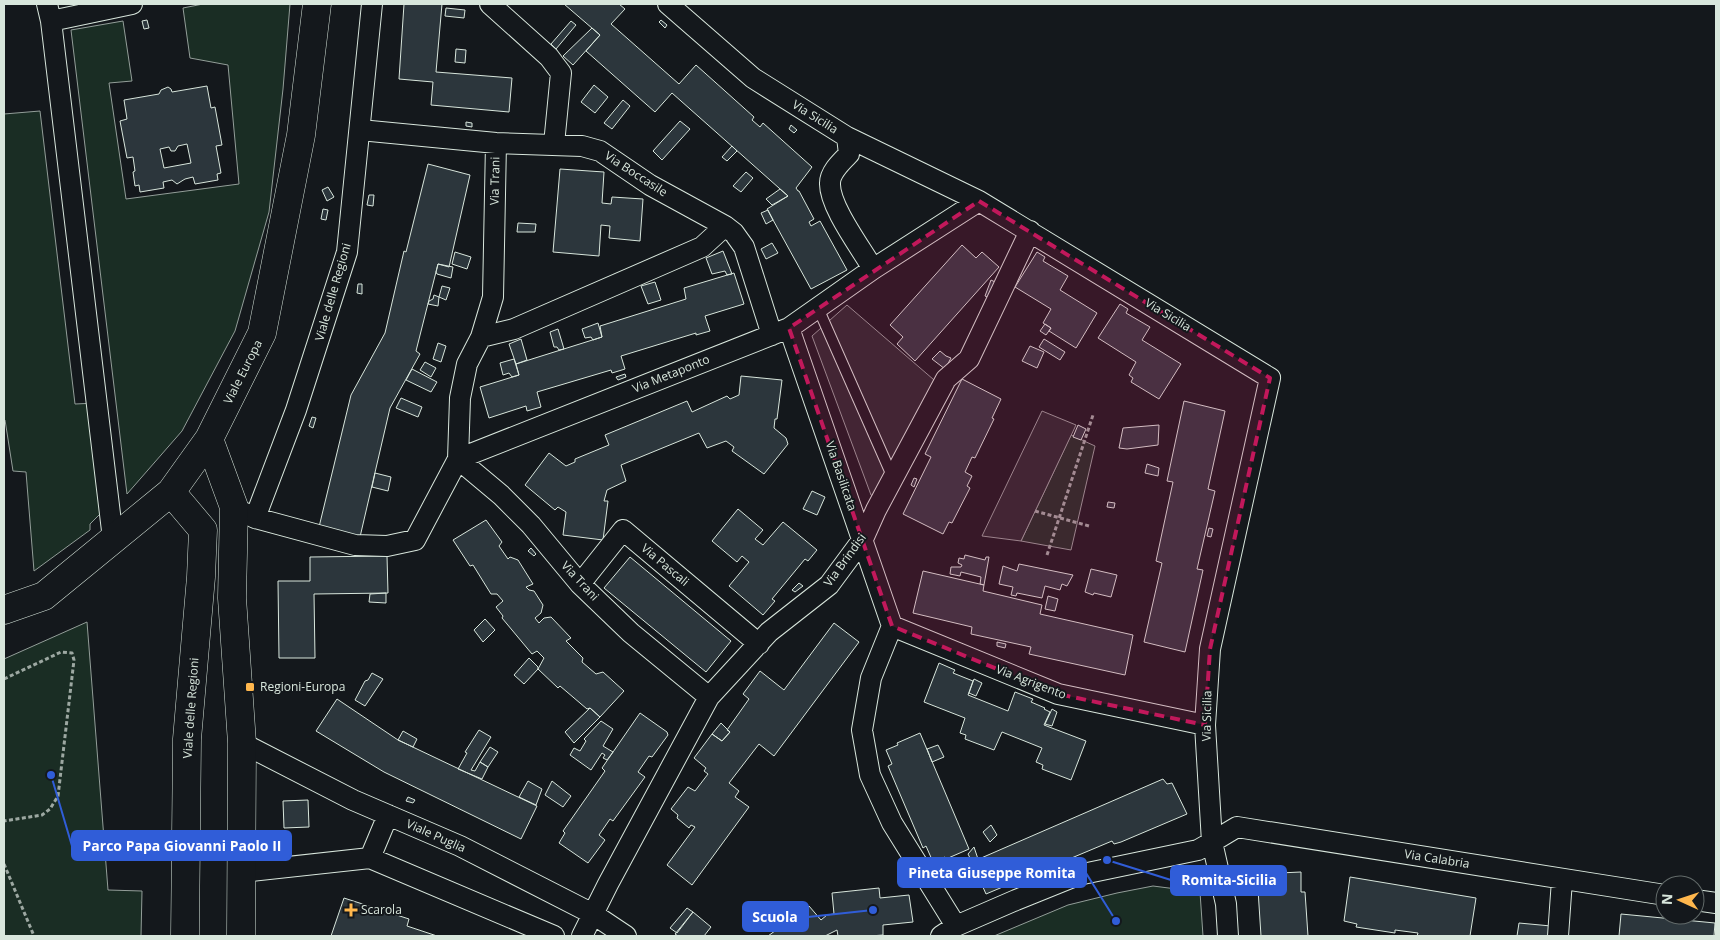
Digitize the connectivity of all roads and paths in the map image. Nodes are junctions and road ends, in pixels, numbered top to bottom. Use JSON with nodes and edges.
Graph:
{"nodes":[{"id":1,"x":132,"y":4,"type":"edge"},
{"id":2,"x":316,"y":4,"type":"edge"},
{"id":3,"x":372,"y":4,"type":"edge"},
{"id":4,"x":490,"y":4,"type":"edge"},
{"id":5,"x":668,"y":4,"type":"edge"},
{"id":6,"x":49,"y":12,"type":"edge"},
{"id":7,"x":360,"y":130,"type":"junction"},
{"id":8,"x":847,"y":137,"type":"junction"},
{"id":9,"x":496,"y":144,"type":"junction"},
{"id":10,"x":554,"y":144,"type":"junction"},
{"id":11,"x":979,"y":201,"type":"junction"},
{"id":12,"x":725,"y":226,"type":"junction"},
{"id":13,"x":1030,"y":231,"type":"junction"},
{"id":14,"x":873,"y":269,"type":"junction"},
{"id":15,"x":818,"y":308,"type":"junction"},
{"id":16,"x":781,"y":331,"type":"junction"},
{"id":17,"x":481,"y":337,"type":"junction"},
{"id":18,"x":1093,"y":415,"type":"dead end"},
{"id":19,"x":209,"y":439,"type":"junction"},
{"id":20,"x":458,"y":459,"type":"junction"},
{"id":21,"x":894,"y":478,"type":"junction"},
{"id":22,"x":171,"y":492,"type":"junction"},
{"id":23,"x":1035,"y":511,"type":"dead end"},
{"id":24,"x":245,"y":513,"type":"junction"},
{"id":25,"x":1059,"y":518,"type":"junction"},
{"id":26,"x":1089,"y":526,"type":"dead end"},
{"id":27,"x":113,"y":539,"type":"junction"},
{"id":28,"x":863,"y":539,"type":"junction"},
{"id":29,"x":1047,"y":555,"type":"dead end"},
{"id":30,"x":580,"y":584,"type":"junction"},
{"id":31,"x":4,"y":610,"type":"edge"},
{"id":32,"x":892,"y":626,"type":"junction"},
{"id":33,"x":759,"y":644,"type":"junction"},
{"id":34,"x":4,"y":679,"type":"edge"},
{"id":35,"x":709,"y":697,"type":"junction"},
{"id":36,"x":1205,"y":725,"type":"junction"},
{"id":37,"x":242,"y":743,"type":"junction"},
{"id":38,"x":388,"y":815,"type":"junction"},
{"id":39,"x":4,"y":821,"type":"edge"},
{"id":40,"x":1212,"y":842,"type":"junction"},
{"id":41,"x":370,"y":858,"type":"junction"},
{"id":42,"x":4,"y":864,"type":"edge"},
{"id":43,"x":242,"y":872,"type":"junction"},
{"id":44,"x":1562,"y":880,"type":"junction"},
{"id":45,"x":1655,"y":894,"type":"edge"},
{"id":46,"x":593,"y":914,"type":"junction"},
{"id":47,"x":948,"y":931,"type":"edge"},
{"id":48,"x":34,"y":936,"type":"edge"},
{"id":49,"x":186,"y":936,"type":"edge"},
{"id":50,"x":241,"y":936,"type":"edge"},
{"id":51,"x":554,"y":936,"type":"edge"},
{"id":52,"x":582,"y":936,"type":"edge"},
{"id":53,"x":626,"y":936,"type":"edge"},
{"id":54,"x":1228,"y":936,"type":"edge"},
{"id":55,"x":1558,"y":936,"type":"edge"}],
"edges":[{"from":1,"to":6,"type":"street"},
{"from":2,"to":19,"type":"street","name":"Viale Europa"},
{"from":3,"to":7,"type":"street","name":"Viale delle Regioni"},
{"from":4,"to":10,"type":"street"},
{"from":5,"to":8,"type":"street","name":"Via Sicilia"},
{"from":6,"to":27,"type":"street"},
{"from":7,"to":9,"type":"street","name":"Via Boccasile"},
{"from":7,"to":24,"type":"street","name":"Viale delle Regioni"},
{"from":8,"to":11,"type":"street","name":"Via Sicilia"},
{"from":8,"to":14,"type":"street"},
{"from":9,"to":10,"type":"street","name":"Via Boccasile"},
{"from":9,"to":17,"type":"street","name":"Via Trani"},
{"from":10,"to":12,"type":"street","name":"Via Boccasile"},
{"from":11,"to":13,"type":"street","name":"Via Sicilia"},
{"from":11,"to":14,"type":"street","name":"Via Metaponto"},
{"from":12,"to":16,"type":"street","name":"Via Boccasile"},
{"from":12,"to":17,"type":"street"},
{"from":13,"to":21,"type":"street","name":"Via Brindisi"},
{"from":13,"to":36,"type":"street","name":"Via Sicilia"},
{"from":14,"to":15,"type":"street","name":"Via Metaponto"},
{"from":15,"to":16,"type":"street","name":"Via Metaponto"},
{"from":15,"to":21,"type":"lane"},
{"from":16,"to":20,"type":"street","name":"Via Metaponto"},
{"from":16,"to":28,"type":"street","name":"Via Basilicata"},
{"from":17,"to":20,"type":"street","name":"Via Trani"},
{"from":18,"to":25,"type":"path"},
{"from":19,"to":22,"type":"street","name":"Viale Europa"},
{"from":19,"to":24,"type":"street","name":"Viale delle Regioni"},
{"from":20,"to":24,"type":"street","name":"Via Trani"},
{"from":20,"to":30,"type":"street","name":"Via Trani"},
{"from":21,"to":28,"type":"street","name":"Via Brindisi"},
{"from":22,"to":27,"type":"street","name":"Viale Europa"},
{"from":22,"to":49,"type":"street","name":"Viale delle Regioni"},
{"from":23,"to":25,"type":"path"},
{"from":24,"to":37,"type":"street","name":"Viale delle Regioni"},
{"from":25,"to":26,"type":"path"},
{"from":25,"to":29,"type":"path"},
{"from":27,"to":31,"type":"street","name":"Viale Europa"},
{"from":28,"to":32,"type":"street","name":"Via Basilicata"},
{"from":28,"to":33,"type":"street","name":"Via Brindisi"},
{"from":30,"to":33,"type":"street","name":"Via Pascali"},
{"from":30,"to":35,"type":"street","name":"Via Trani"},
{"from":32,"to":36,"type":"street","name":"Via Agrigento"},
{"from":32,"to":47,"type":"street"},
{"from":33,"to":35,"type":"street","name":"Via Brindisi"},
{"from":34,"to":39,"type":"path"},
{"from":35,"to":46,"type":"street","name":"Via Brindisi"},
{"from":36,"to":40,"type":"street","name":"Via Sicilia"},
{"from":37,"to":38,"type":"street","name":"Viale Puglia"},
{"from":37,"to":43,"type":"street","name":"Viale delle Regioni"},
{"from":38,"to":41,"type":"street"},
{"from":38,"to":46,"type":"street","name":"Viale Puglia"},
{"from":40,"to":44,"type":"street","name":"Via Calabria"},
{"from":40,"to":47,"type":"street","name":"Via Calabria"},
{"from":40,"to":54,"type":"street","name":"Via Sicilia"},
{"from":41,"to":43,"type":"street"},
{"from":41,"to":51,"type":"street"},
{"from":42,"to":48,"type":"path"},
{"from":43,"to":50,"type":"street","name":"Viale delle Regioni"},
{"from":44,"to":45,"type":"street","name":"Via Calabria"},
{"from":44,"to":55,"type":"street"},
{"from":46,"to":52,"type":"street","name":"Via Brindisi"},
{"from":46,"to":53,"type":"street","name":"Viale Puglia"}]}
